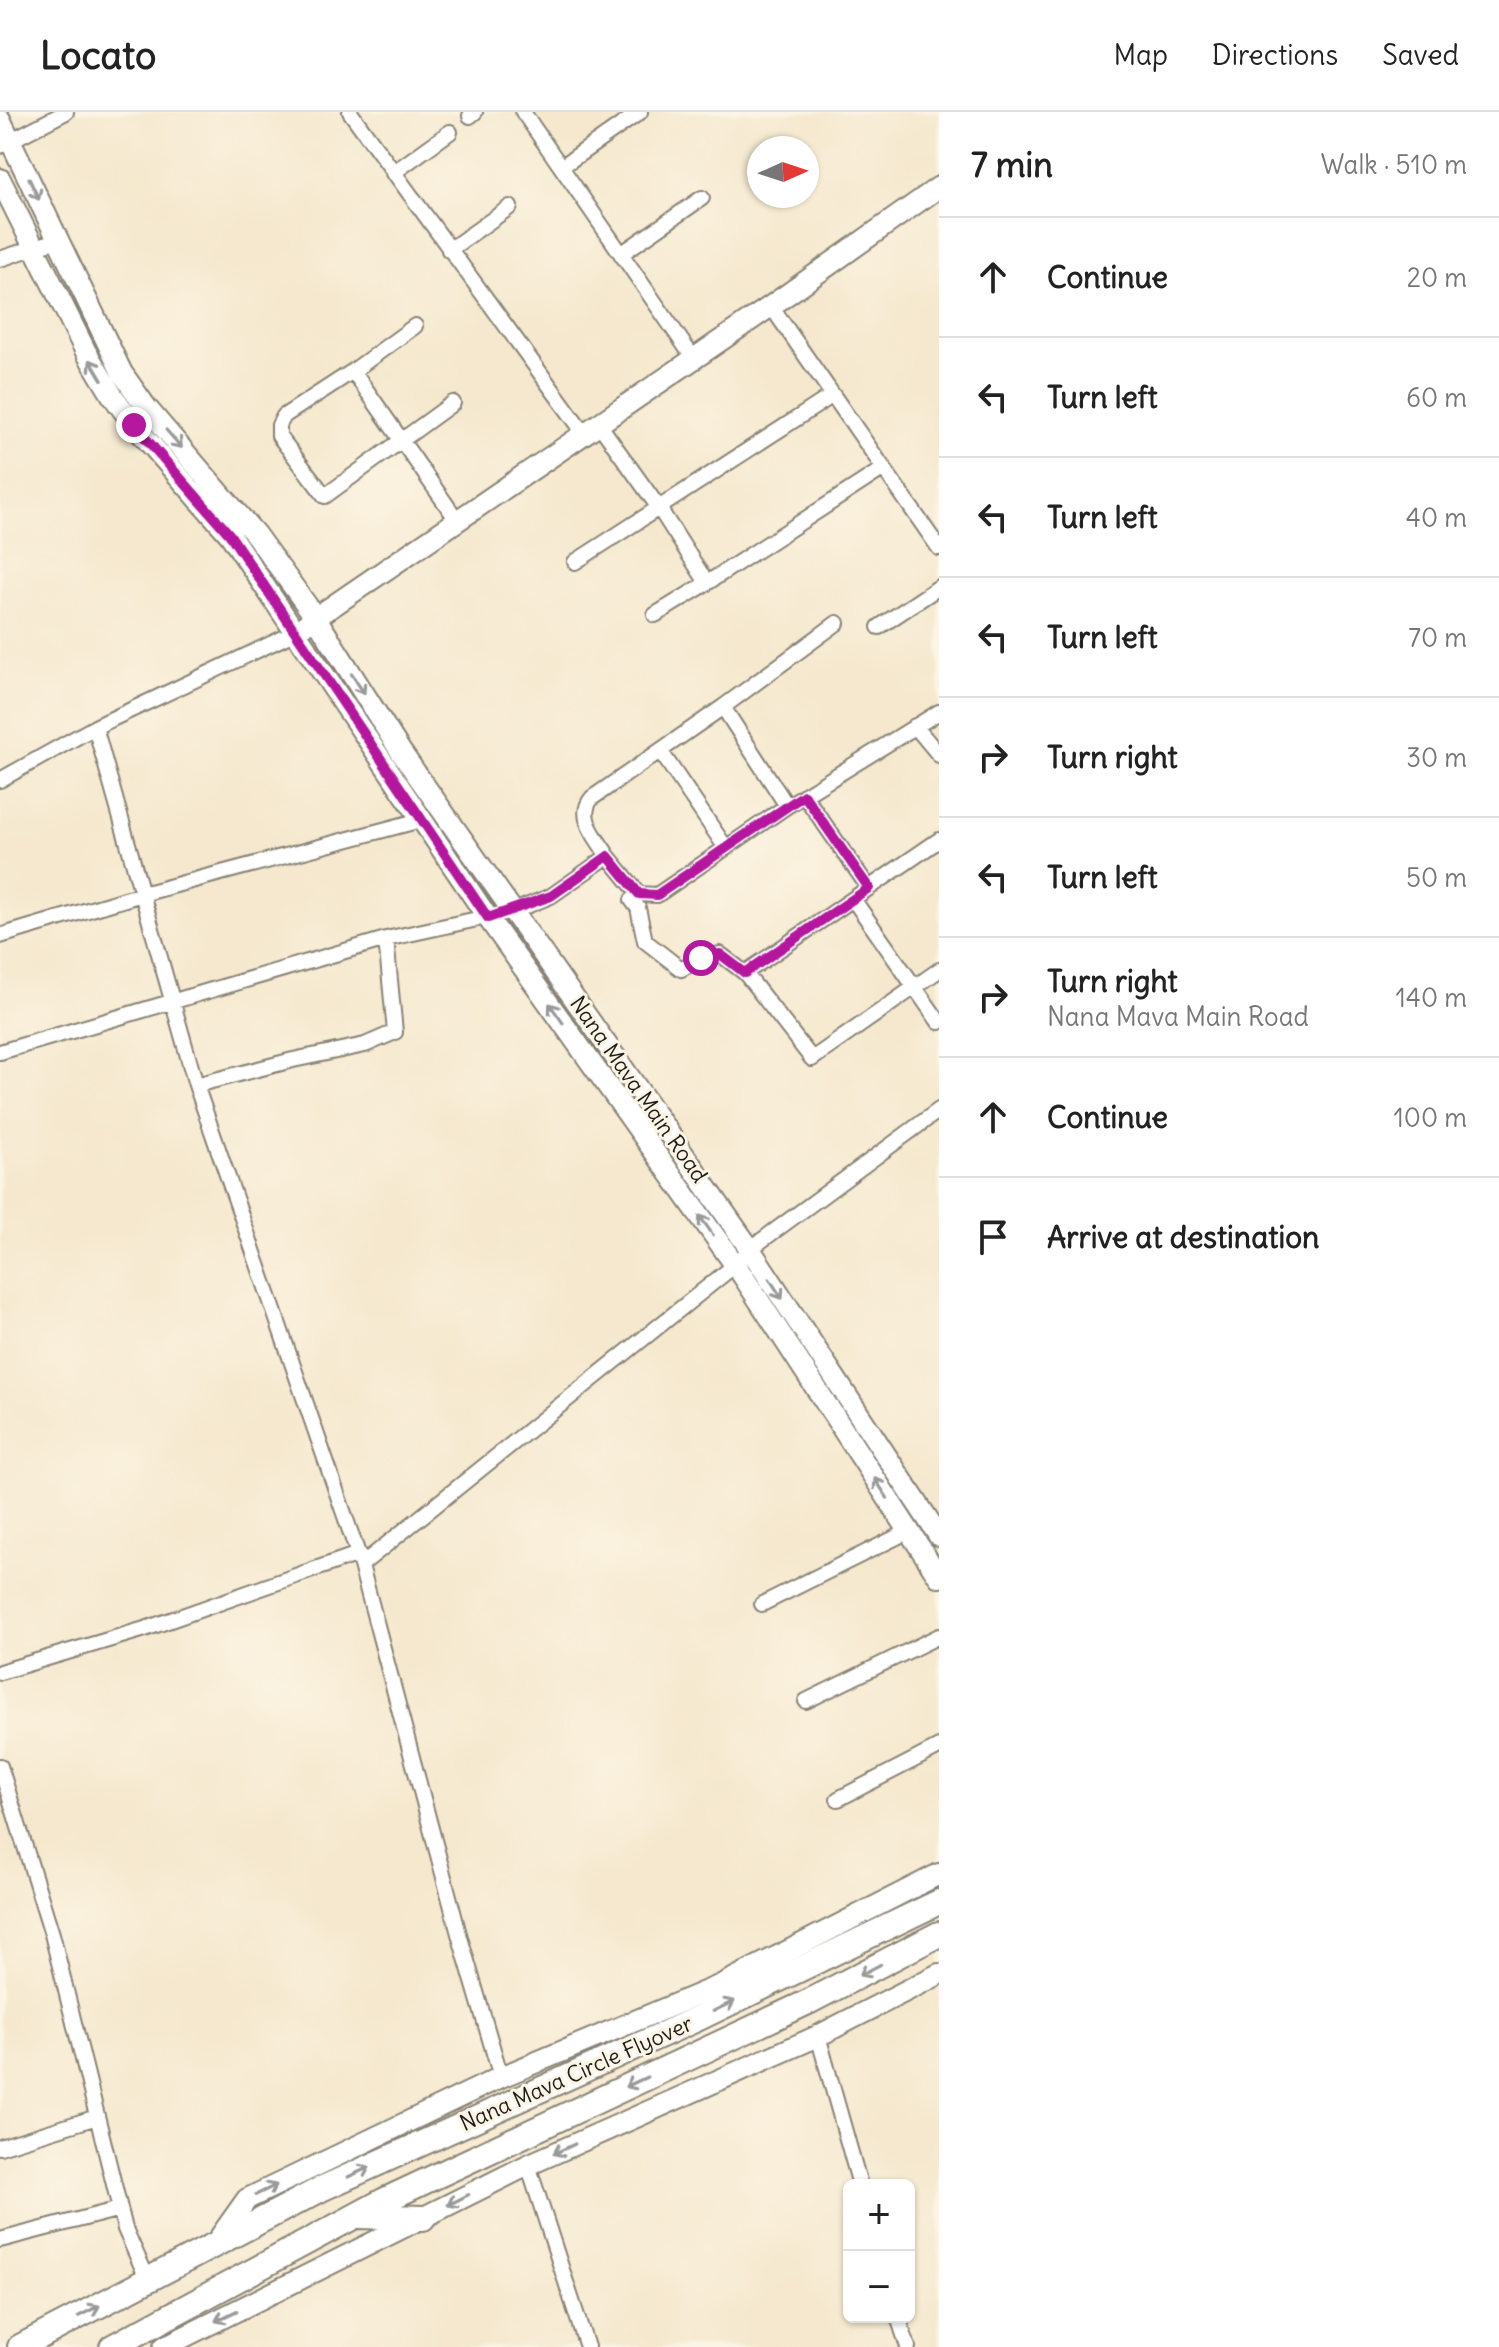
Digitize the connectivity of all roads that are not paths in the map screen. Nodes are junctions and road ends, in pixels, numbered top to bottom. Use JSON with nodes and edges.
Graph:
{"nodes":[{"id":1,"x":66,"y":112,"type":"edge"},
{"id":2,"x":350,"y":112,"type":"edge"},
{"id":3,"x":523,"y":112,"type":"edge"},
{"id":4,"x":640,"y":112,"type":"edge"},
{"id":5,"x":0,"y":119,"type":"edge"},
{"id":6,"x":450,"y":132,"type":"dead end"},
{"id":7,"x":6,"y":143,"type":"edge"},
{"id":8,"x":561,"y":167,"type":"junction"},
{"id":9,"x":393,"y":173,"type":"junction"},
{"id":10,"x":0,"y":179,"type":"edge"},
{"id":11,"x":939,"y":187,"type":"edge"},
{"id":12,"x":702,"y":198,"type":"dead end"},
{"id":13,"x":510,"y":207,"type":"dead end"},
{"id":14,"x":57,"y":240,"type":"junction"},
{"id":15,"x":34,"y":247,"type":"junction"},
{"id":16,"x":449,"y":250,"type":"junction"},
{"id":17,"x":621,"y":254,"type":"junction"},
{"id":18,"x":0,"y":259,"type":"edge"},
{"id":19,"x":771,"y":306,"type":"junction"},
{"id":20,"x":415,"y":326,"type":"dead end"},
{"id":21,"x":694,"y":359,"type":"junction"},
{"id":22,"x":353,"y":371,"type":"junction"},
{"id":23,"x":833,"y":395,"type":"junction"},
{"id":24,"x":453,"y":403,"type":"dead end"},
{"id":25,"x":592,"y":428,"type":"junction"},
{"id":26,"x":402,"y":441,"type":"junction"},
{"id":27,"x":884,"y":468,"type":"junction"},
{"id":28,"x":659,"y":508,"type":"junction"},
{"id":29,"x":457,"y":520,"type":"junction"},
{"id":30,"x":939,"y":548,"type":"edge"},
{"id":31,"x":575,"y":562,"type":"dead end"},
{"id":32,"x":707,"y":583,"type":"junction"},
{"id":33,"x":939,"y":587,"type":"edge"},
{"id":34,"x":655,"y":615,"type":"dead end"},
{"id":35,"x":316,"y":618,"type":"junction"},
{"id":36,"x":837,"y":623,"type":"dead end"},
{"id":37,"x":879,"y":627,"type":"dead end"},
{"id":38,"x":296,"y":632,"type":"junction"},
{"id":39,"x":723,"y":707,"type":"junction"},
{"id":40,"x":939,"y":712,"type":"edge"},
{"id":41,"x":915,"y":726,"type":"junction"},
{"id":42,"x":95,"y":727,"type":"junction"},
{"id":43,"x":661,"y":752,"type":"junction"},
{"id":44,"x":939,"y":755,"type":"edge"},
{"id":45,"x":0,"y":780,"type":"edge"},
{"id":46,"x":804,"y":795,"type":"junction"},
{"id":47,"x":787,"y":806,"type":"junction"},
{"id":48,"x":421,"y":820,"type":"junction"},
{"id":49,"x":939,"y":840,"type":"edge"},
{"id":50,"x":726,"y":848,"type":"junction"},
{"id":51,"x":608,"y":856,"type":"junction"},
{"id":52,"x":869,"y":888,"type":"junction"},
{"id":53,"x":142,"y":894,"type":"junction"},
{"id":54,"x":853,"y":899,"type":"junction"},
{"id":55,"x":632,"y":900,"type":"dead end"},
{"id":56,"x":514,"y":911,"type":"junction"},
{"id":57,"x":488,"y":918,"type":"junction"},
{"id":58,"x":0,"y":936,"type":"edge"},
{"id":59,"x":386,"y":939,"type":"junction"},
{"id":60,"x":939,"y":970,"type":"edge"},
{"id":61,"x":745,"y":973,"type":"junction"},
{"id":62,"x":915,"y":987,"type":"junction"},
{"id":63,"x":172,"y":1001,"type":"junction"},
{"id":64,"x":939,"y":1022,"type":"edge"},
{"id":65,"x":0,"y":1052,"type":"edge"},
{"id":66,"x":196,"y":1085,"type":"junction"},
{"id":67,"x":939,"y":1110,"type":"edge"},
{"id":68,"x":750,"y":1249,"type":"junction"},
{"id":69,"x":735,"y":1265,"type":"junction"},
{"id":70,"x":909,"y":1531,"type":"junction"},
{"id":71,"x":939,"y":1536,"type":"edge"},
{"id":72,"x":360,"y":1560,"type":"junction"},
{"id":73,"x":939,"y":1577,"type":"edge"},
{"id":74,"x":762,"y":1604,"type":"dead end"},
{"id":75,"x":939,"y":1636,"type":"edge"},
{"id":76,"x":0,"y":1672,"type":"edge"},
{"id":77,"x":806,"y":1701,"type":"dead end"},
{"id":78,"x":939,"y":1747,"type":"edge"},
{"id":79,"x":0,"y":1766,"type":"edge"},
{"id":80,"x":838,"y":1799,"type":"dead end"},
{"id":81,"x":939,"y":1874,"type":"edge"},
{"id":82,"x":939,"y":1902,"type":"edge"},
{"id":83,"x":939,"y":1934,"type":"edge"},
{"id":84,"x":939,"y":1974,"type":"edge"},
{"id":85,"x":818,"y":2036,"type":"junction"},
{"id":86,"x":501,"y":2077,"type":"junction"},
{"id":87,"x":97,"y":2117,"type":"junction"},
{"id":88,"x":0,"y":2147,"type":"edge"},
{"id":89,"x":528,"y":2165,"type":"junction"},
{"id":90,"x":858,"y":2179,"type":"edge"},
{"id":91,"x":120,"y":2209,"type":"junction"},
{"id":92,"x":356,"y":2216,"type":"junction"},
{"id":93,"x":423,"y":2218,"type":"junction"},
{"id":94,"x":0,"y":2240,"type":"edge"},
{"id":95,"x":214,"y":2245,"type":"junction"},
{"id":96,"x":148,"y":2280,"type":"junction"},
{"id":97,"x":900,"y":2323,"type":"edge"},
{"id":98,"x":137,"y":2341,"type":"edge"},
{"id":99,"x":20,"y":2347,"type":"edge"},
{"id":100,"x":112,"y":2347,"type":"edge"},
{"id":101,"x":164,"y":2347,"type":"edge"},
{"id":102,"x":587,"y":2347,"type":"edge"},
{"id":103,"x":908,"y":2347,"type":"edge"}],
"edges":[{"from":1,"to":7,"type":"street"},
{"from":2,"to":9,"type":"street"},
{"from":3,"to":8,"type":"street"},
{"from":4,"to":8,"type":"street"},
{"from":5,"to":7,"type":"street","name":"Nana Mava Main Road"},
{"from":6,"to":9,"type":"street"},
{"from":7,"to":14,"type":"street","name":"Nana Mava Main Road","one_way":true},
{"from":8,"to":17,"type":"street"},
{"from":9,"to":16,"type":"street"},
{"from":10,"to":15,"type":"street","name":"Nana Mava Main Road"},
{"from":11,"to":19,"type":"street"},
{"from":12,"to":17,"type":"street"},
{"from":13,"to":16,"type":"street"},
{"from":14,"to":15,"type":"street"},
{"from":14,"to":35,"type":"street","name":"Nana Mava Main Road","one_way":true},
{"from":15,"to":18,"type":"street"},
{"from":38,"to":15,"type":"street","name":"Nana Mava Main Road","one_way":true},
{"from":16,"to":25,"type":"street"},
{"from":17,"to":21,"type":"street"},
{"from":19,"to":21,"type":"street"},
{"from":19,"to":23,"type":"street"},
{"from":20,"to":22,"type":"street"},
{"from":21,"to":25,"type":"street"},
{"from":22,"to":26,"type":"street"},
{"from":22,"to":26,"type":"street"},
{"from":23,"to":27,"type":"street"},
{"from":23,"to":28,"type":"street"},
{"from":24,"to":26,"type":"street"},
{"from":25,"to":28,"type":"street"},
{"from":25,"to":29,"type":"street"},
{"from":26,"to":29,"type":"street"},
{"from":27,"to":30,"type":"street"},
{"from":27,"to":32,"type":"street"},
{"from":28,"to":31,"type":"street"},
{"from":28,"to":32,"type":"street"},
{"from":29,"to":35,"type":"street"},
{"from":32,"to":34,"type":"street"},
{"from":33,"to":37,"type":"street"},
{"from":35,"to":38,"type":"street"},
{"from":35,"to":56,"type":"street","name":"Nana Mava Main Road","one_way":true},
{"from":36,"to":39,"type":"street"},
{"from":38,"to":42,"type":"street"},
{"from":38,"to":48,"type":"street","name":"Nana Mava Main Road"},
{"from":39,"to":43,"type":"street"},
{"from":39,"to":47,"type":"street"},
{"from":40,"to":41,"type":"street"},
{"from":41,"to":44,"type":"street"},
{"from":41,"to":46,"type":"street"},
{"from":42,"to":45,"type":"street"},
{"from":42,"to":53,"type":"street"},
{"from":43,"to":50,"type":"street"},
{"from":43,"to":51,"type":"street"},
{"from":46,"to":47,"type":"street"},
{"from":46,"to":52,"type":"street"},
{"from":47,"to":50,"type":"street"},
{"from":48,"to":53,"type":"street"},
{"from":48,"to":57,"type":"street","name":"Nana Mava Main Road"},
{"from":49,"to":52,"type":"street"},
{"from":50,"to":51,"type":"street"},
{"from":51,"to":56,"type":"street"},
{"from":52,"to":54,"type":"street"},
{"from":53,"to":58,"type":"street"},
{"from":53,"to":63,"type":"street"},
{"from":54,"to":61,"type":"street"},
{"from":54,"to":62,"type":"street"},
{"from":55,"to":61,"type":"street"},
{"from":56,"to":57,"type":"street"},
{"from":56,"to":68,"type":"street","name":"Nana Mava Main Road"},
{"from":57,"to":59,"type":"street"},
{"from":69,"to":57,"type":"street","name":"Nana Mava Main Road","one_way":true},
{"from":59,"to":63,"type":"street"},
{"from":59,"to":66,"type":"street"},
{"from":60,"to":62,"type":"street"},
{"from":61,"to":62,"type":"street"},
{"from":62,"to":64,"type":"street"},
{"from":63,"to":65,"type":"street"},
{"from":63,"to":66,"type":"street"},
{"from":66,"to":72,"type":"street"},
{"from":67,"to":68,"type":"street"},
{"from":68,"to":69,"type":"street"},
{"from":68,"to":71,"type":"street","name":"Nana Mava Main Road","one_way":true},
{"from":70,"to":69,"type":"street","name":"Nana Mava Main Road","one_way":true},
{"from":69,"to":72,"type":"street"},
{"from":70,"to":73,"type":"street","name":"Nana Mava Main Road"},
{"from":70,"to":74,"type":"street"},
{"from":72,"to":76,"type":"street"},
{"from":72,"to":86,"type":"street"},
{"from":75,"to":77,"type":"street"},
{"from":78,"to":80,"type":"street"},
{"from":79,"to":87,"type":"street"},
{"from":81,"to":86,"type":"street"},
{"from":95,"to":82,"type":"highway","name":"Nana Mava Circle Flyover","one_way":true},
{"from":83,"to":92,"type":"highway","name":"Nana Mava Circle Flyover","one_way":true},
{"from":84,"to":85,"type":"street"},
{"from":85,"to":89,"type":"street","one_way":true},
{"from":85,"to":90,"type":"street"},
{"from":95,"to":86,"type":"street","one_way":true},
{"from":87,"to":88,"type":"street"},
{"from":87,"to":91,"type":"street"},
{"from":89,"to":93,"type":"street","one_way":true},
{"from":89,"to":102,"type":"street"},
{"from":91,"to":94,"type":"street"},
{"from":91,"to":96,"type":"street"},
{"from":92,"to":93,"type":"highway"},
{"from":92,"to":98,"type":"highway","name":"Nana Mava Circle Flyover"},
{"from":93,"to":101,"type":"street","one_way":true},
{"from":95,"to":96,"type":"highway","name":"Nana Mava Circle Flyover"},
{"from":99,"to":96,"type":"highway","name":"Nana Mava Circle Flyover","one_way":true},
{"from":97,"to":103,"type":"street"},
{"from":98,"to":100,"type":"highway","name":"Nana Mava Circle Flyover"}]}
